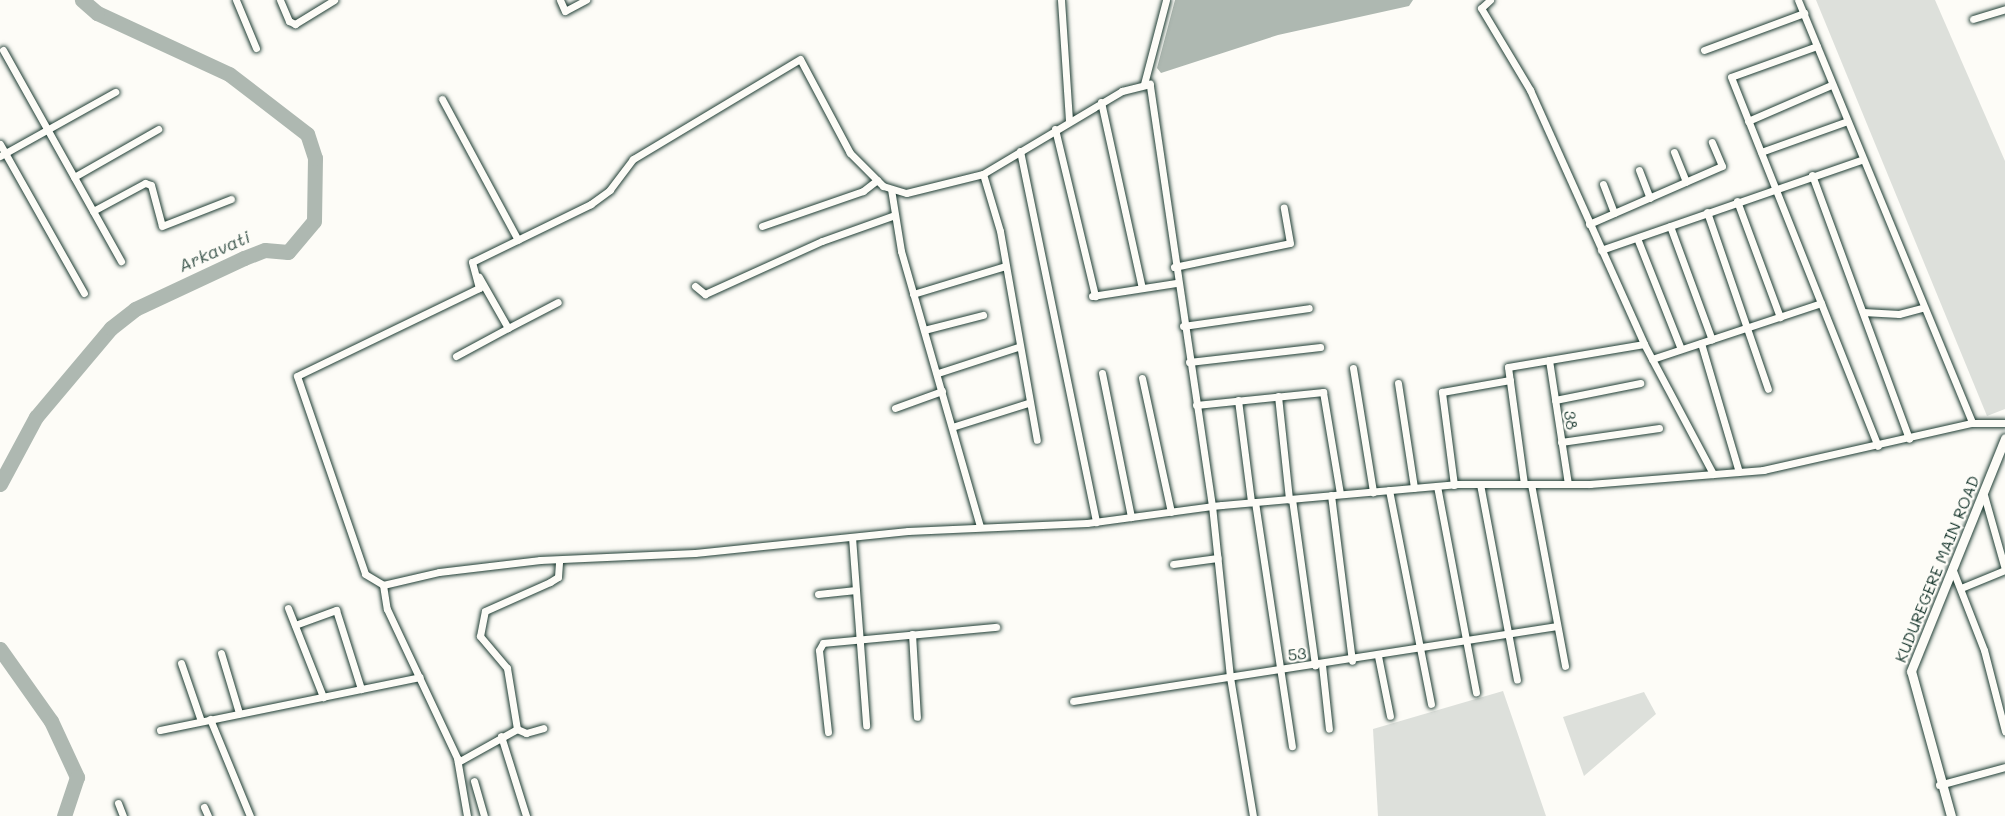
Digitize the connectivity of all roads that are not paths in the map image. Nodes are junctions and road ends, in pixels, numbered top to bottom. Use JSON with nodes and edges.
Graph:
{"nodes":[{"id":1,"x":236,"y":0,"type":"edge"},
{"id":2,"x":280,"y":0,"type":"edge"},
{"id":3,"x":334,"y":0,"type":"edge"},
{"id":4,"x":560,"y":0,"type":"edge"},
{"id":5,"x":586,"y":0,"type":"edge"},
{"id":6,"x":1061,"y":0,"type":"edge"},
{"id":7,"x":1166,"y":0,"type":"edge"},
{"id":8,"x":1490,"y":0,"type":"edge"},
{"id":9,"x":1798,"y":0,"type":"edge"},
{"id":10,"x":324,"y":2,"type":"edge"},
{"id":11,"x":2005,"y":9,"type":"edge"},
{"id":12,"x":1804,"y":13,"type":"junction"},
{"id":13,"x":1973,"y":19,"type":"dead end"},
{"id":14,"x":1817,"y":46,"type":"junction"},
{"id":15,"x":256,"y":48,"type":"dead end"},
{"id":16,"x":3,"y":50,"type":"dead end"},
{"id":17,"x":1704,"y":50,"type":"dead end"},
{"id":18,"x":1144,"y":84,"type":"junction"},
{"id":19,"x":1831,"y":85,"type":"junction"},
{"id":20,"x":115,"y":92,"type":"dead end"},
{"id":21,"x":442,"y":99,"type":"dead end"},
{"id":22,"x":1101,"y":102,"type":"junction"},
{"id":23,"x":1069,"y":121,"type":"junction"},
{"id":24,"x":1748,"y":121,"type":"junction"},
{"id":25,"x":1845,"y":122,"type":"junction"},
{"id":26,"x":158,"y":129,"type":"dead end"},
{"id":27,"x":1055,"y":129,"type":"junction"},
{"id":28,"x":50,"y":131,"type":"junction"},
{"id":29,"x":1712,"y":142,"type":"dead end"},
{"id":30,"x":0,"y":144,"type":"edge"},
{"id":31,"x":1020,"y":151,"type":"junction"},
{"id":32,"x":1674,"y":152,"type":"dead end"},
{"id":33,"x":1761,"y":152,"type":"junction"},
{"id":34,"x":3,"y":154,"type":"edge"},
{"id":35,"x":1860,"y":160,"type":"junction"},
{"id":36,"x":1639,"y":171,"type":"dead end"},
{"id":37,"x":983,"y":174,"type":"junction"},
{"id":38,"x":1812,"y":175,"type":"junction"},
{"id":39,"x":74,"y":177,"type":"junction"},
{"id":40,"x":877,"y":180,"type":"junction"},
{"id":41,"x":1686,"y":182,"type":"junction"},
{"id":42,"x":1603,"y":184,"type":"dead end"},
{"id":43,"x":1776,"y":187,"type":"junction"},
{"id":44,"x":891,"y":189,"type":"junction"},
{"id":45,"x":1650,"y":198,"type":"junction"},
{"id":46,"x":231,"y":199,"type":"dead end"},
{"id":47,"x":1737,"y":201,"type":"junction"},
{"id":48,"x":1284,"y":208,"type":"dead end"},
{"id":49,"x":93,"y":212,"type":"junction"},
{"id":50,"x":1707,"y":212,"type":"junction"},
{"id":51,"x":1614,"y":213,"type":"junction"},
{"id":52,"x":895,"y":215,"type":"junction"},
{"id":53,"x":1589,"y":224,"type":"junction"},
{"id":54,"x":1670,"y":225,"type":"junction"},
{"id":55,"x":762,"y":226,"type":"dead end"},
{"id":56,"x":1637,"y":237,"type":"junction"},
{"id":57,"x":518,"y":240,"type":"junction"},
{"id":58,"x":1601,"y":250,"type":"junction"},
{"id":59,"x":121,"y":261,"type":"dead end"},
{"id":60,"x":1006,"y":266,"type":"junction"},
{"id":61,"x":1174,"y":267,"type":"junction"},
{"id":62,"x":479,"y":277,"type":"junction"},
{"id":63,"x":1176,"y":283,"type":"junction"},
{"id":64,"x":695,"y":286,"type":"dead end"},
{"id":65,"x":1142,"y":288,"type":"junction"},
{"id":66,"x":84,"y":293,"type":"dead end"},
{"id":67,"x":913,"y":294,"type":"junction"},
{"id":68,"x":558,"y":302,"type":"dead end"},
{"id":69,"x":1821,"y":303,"type":"junction"},
{"id":70,"x":1309,"y":308,"type":"dead end"},
{"id":71,"x":1922,"y":309,"type":"junction"},
{"id":72,"x":1863,"y":312,"type":"junction"},
{"id":73,"x":983,"y":315,"type":"dead end"},
{"id":74,"x":1780,"y":317,"type":"junction"},
{"id":75,"x":1183,"y":326,"type":"junction"},
{"id":76,"x":508,"y":328,"type":"junction"},
{"id":77,"x":1748,"y":329,"type":"junction"},
{"id":78,"x":924,"y":330,"type":"junction"},
{"id":79,"x":1712,"y":340,"type":"junction"},
{"id":80,"x":1644,"y":344,"type":"junction"},
{"id":81,"x":1701,"y":344,"type":"junction"},
{"id":82,"x":1018,"y":346,"type":"junction"},
{"id":83,"x":1320,"y":347,"type":"dead end"},
{"id":84,"x":1681,"y":350,"type":"junction"},
{"id":85,"x":456,"y":356,"type":"dead end"},
{"id":86,"x":1652,"y":359,"type":"junction"},
{"id":87,"x":1549,"y":360,"type":"junction"},
{"id":88,"x":1189,"y":362,"type":"junction"},
{"id":89,"x":1353,"y":368,"type":"dead end"},
{"id":90,"x":1102,"y":373,"type":"dead end"},
{"id":91,"x":938,"y":374,"type":"junction"},
{"id":92,"x":1142,"y":378,"type":"dead end"},
{"id":93,"x":1510,"y":380,"type":"junction"},
{"id":94,"x":1398,"y":383,"type":"dead end"},
{"id":95,"x":1640,"y":383,"type":"dead end"},
{"id":96,"x":1768,"y":389,"type":"dead end"},
{"id":97,"x":942,"y":391,"type":"junction"},
{"id":98,"x":1278,"y":396,"type":"junction"},
{"id":99,"x":1238,"y":400,"type":"junction"},
{"id":100,"x":1555,"y":400,"type":"junction"},
{"id":101,"x":1028,"y":403,"type":"junction"},
{"id":102,"x":1196,"y":405,"type":"junction"},
{"id":103,"x":895,"y":408,"type":"dead end"},
{"id":104,"x":1972,"y":423,"type":"junction"},
{"id":105,"x":2005,"y":423,"type":"edge"},
{"id":106,"x":952,"y":427,"type":"junction"},
{"id":107,"x":1659,"y":428,"type":"dead end"},
{"id":108,"x":2005,"y":438,"type":"edge"},
{"id":109,"x":1909,"y":439,"type":"junction"},
{"id":110,"x":1037,"y":440,"type":"dead end"},
{"id":111,"x":1561,"y":442,"type":"junction"},
{"id":112,"x":1878,"y":446,"type":"junction"},
{"id":113,"x":1739,"y":472,"type":"junction"},
{"id":114,"x":1713,"y":474,"type":"junction"},
{"id":115,"x":1454,"y":484,"type":"junction"},
{"id":116,"x":1480,"y":484,"type":"junction"},
{"id":117,"x":1528,"y":484,"type":"junction"},
{"id":118,"x":1568,"y":484,"type":"junction"},
{"id":119,"x":1437,"y":486,"type":"junction"},
{"id":120,"x":1414,"y":488,"type":"junction"},
{"id":121,"x":1389,"y":490,"type":"junction"},
{"id":122,"x":1373,"y":492,"type":"junction"},
{"id":123,"x":1340,"y":494,"type":"junction"},
{"id":124,"x":1331,"y":495,"type":"junction"},
{"id":125,"x":1984,"y":495,"type":"junction"},
{"id":126,"x":1291,"y":499,"type":"junction"},
{"id":127,"x":1253,"y":502,"type":"junction"},
{"id":128,"x":1212,"y":506,"type":"junction"},
{"id":129,"x":1171,"y":512,"type":"junction"},
{"id":130,"x":1131,"y":517,"type":"junction"},
{"id":131,"x":1096,"y":522,"type":"junction"},
{"id":132,"x":980,"y":527,"type":"junction"},
{"id":133,"x":852,"y":537,"type":"junction"},
{"id":134,"x":1218,"y":558,"type":"junction"},
{"id":135,"x":559,"y":561,"type":"junction"},
{"id":136,"x":1173,"y":564,"type":"dead end"},
{"id":137,"x":1952,"y":568,"type":"junction"},
{"id":138,"x":2005,"y":570,"type":"edge"},
{"id":139,"x":383,"y":585,"type":"junction"},
{"id":140,"x":1961,"y":588,"type":"junction"},
{"id":141,"x":856,"y":590,"type":"junction"},
{"id":142,"x":818,"y":594,"type":"dead end"},
{"id":143,"x":288,"y":608,"type":"dead end"},
{"id":144,"x":295,"y":625,"type":"junction"},
{"id":145,"x":1556,"y":626,"type":"junction"},
{"id":146,"x":996,"y":627,"type":"dead end"},
{"id":147,"x":912,"y":634,"type":"junction"},
{"id":148,"x":1508,"y":634,"type":"junction"},
{"id":149,"x":860,"y":638,"type":"junction"},
{"id":150,"x":1465,"y":641,"type":"junction"},
{"id":151,"x":1421,"y":649,"type":"junction"},
{"id":152,"x":221,"y":653,"type":"dead end"},
{"id":153,"x":1378,"y":656,"type":"junction"},
{"id":154,"x":1352,"y":661,"type":"junction"},
{"id":155,"x":181,"y":663,"type":"dead end"},
{"id":156,"x":1318,"y":665,"type":"junction"},
{"id":157,"x":1565,"y":666,"type":"dead end"},
{"id":158,"x":1281,"y":670,"type":"junction"},
{"id":159,"x":420,"y":677,"type":"junction"},
{"id":160,"x":1230,"y":677,"type":"junction"},
{"id":161,"x":1517,"y":680,"type":"dead end"},
{"id":162,"x":361,"y":689,"type":"junction"},
{"id":163,"x":1476,"y":692,"type":"dead end"},
{"id":164,"x":323,"y":697,"type":"junction"},
{"id":165,"x":1073,"y":701,"type":"dead end"},
{"id":166,"x":1431,"y":704,"type":"dead end"},
{"id":167,"x":239,"y":713,"type":"junction"},
{"id":168,"x":1390,"y":716,"type":"dead end"},
{"id":169,"x":917,"y":717,"type":"dead end"},
{"id":170,"x":210,"y":719,"type":"junction"},
{"id":171,"x":201,"y":722,"type":"junction"},
{"id":172,"x":866,"y":725,"type":"dead end"},
{"id":173,"x":543,"y":728,"type":"dead end"},
{"id":174,"x":517,"y":729,"type":"junction"},
{"id":175,"x":1329,"y":729,"type":"dead end"},
{"id":176,"x":160,"y":730,"type":"dead end"},
{"id":177,"x":2005,"y":731,"type":"edge"},
{"id":178,"x":828,"y":732,"type":"dead end"},
{"id":179,"x":501,"y":736,"type":"junction"},
{"id":180,"x":1292,"y":746,"type":"dead end"},
{"id":181,"x":458,"y":762,"type":"junction"},
{"id":182,"x":2005,"y":767,"type":"edge"},
{"id":183,"x":474,"y":781,"type":"dead end"},
{"id":184,"x":1939,"y":785,"type":"junction"},
{"id":185,"x":118,"y":803,"type":"dead end"},
{"id":186,"x":204,"y":807,"type":"dead end"},
{"id":187,"x":123,"y":816,"type":"edge"},
{"id":188,"x":208,"y":816,"type":"edge"},
{"id":189,"x":250,"y":816,"type":"edge"},
{"id":190,"x":467,"y":816,"type":"edge"},
{"id":191,"x":484,"y":816,"type":"edge"},
{"id":192,"x":526,"y":816,"type":"edge"},
{"id":193,"x":1253,"y":816,"type":"edge"},
{"id":194,"x":1951,"y":816,"type":"edge"}],
"edges":[{"from":1,"to":15,"type":"street"},
{"from":2,"to":10,"type":"street"},
{"from":3,"to":10,"type":"street"},
{"from":4,"to":5,"type":"street"},
{"from":6,"to":23,"type":"street"},
{"from":7,"to":18,"type":"street"},
{"from":8,"to":53,"type":"street"},
{"from":9,"to":12,"type":"street"},
{"from":11,"to":13,"type":"street"},
{"from":12,"to":14,"type":"street"},
{"from":12,"to":17,"type":"street"},
{"from":14,"to":19,"type":"street"},
{"from":14,"to":24,"type":"street"},
{"from":16,"to":28,"type":"street"},
{"from":18,"to":22,"type":"street"},
{"from":18,"to":61,"type":"street"},
{"from":19,"to":24,"type":"street"},
{"from":19,"to":25,"type":"street"},
{"from":20,"to":28,"type":"street"},
{"from":21,"to":57,"type":"street"},
{"from":22,"to":23,"type":"street"},
{"from":22,"to":65,"type":"street"},
{"from":23,"to":27,"type":"street"},
{"from":24,"to":33,"type":"street"},
{"from":25,"to":33,"type":"street"},
{"from":25,"to":35,"type":"street"},
{"from":26,"to":39,"type":"street"},
{"from":27,"to":31,"type":"street"},
{"from":27,"to":65,"type":"street"},
{"from":28,"to":34,"type":"street"},
{"from":28,"to":39,"type":"street"},
{"from":29,"to":41,"type":"street"},
{"from":30,"to":34,"type":"street"},
{"from":31,"to":37,"type":"street"},
{"from":31,"to":131,"type":"street"},
{"from":32,"to":41,"type":"street"},
{"from":33,"to":43,"type":"street"},
{"from":34,"to":66,"type":"street"},
{"from":35,"to":38,"type":"street"},
{"from":35,"to":71,"type":"street"},
{"from":36,"to":45,"type":"street"},
{"from":37,"to":44,"type":"street"},
{"from":37,"to":60,"type":"street"},
{"from":38,"to":43,"type":"street"},
{"from":38,"to":72,"type":"street"},
{"from":39,"to":49,"type":"street"},
{"from":40,"to":44,"type":"street"},
{"from":40,"to":55,"type":"street"},
{"from":40,"to":57,"type":"street"},
{"from":41,"to":45,"type":"street"},
{"from":42,"to":51,"type":"street"},
{"from":43,"to":47,"type":"street"},
{"from":43,"to":69,"type":"street"},
{"from":44,"to":52,"type":"street"},
{"from":45,"to":51,"type":"street"},
{"from":46,"to":49,"type":"street"},
{"from":47,"to":50,"type":"street"},
{"from":47,"to":74,"type":"street"},
{"from":48,"to":61,"type":"street"},
{"from":49,"to":59,"type":"street"},
{"from":50,"to":54,"type":"street"},
{"from":50,"to":77,"type":"street"},
{"from":51,"to":53,"type":"street"},
{"from":52,"to":64,"type":"street"},
{"from":52,"to":67,"type":"street"},
{"from":53,"to":58,"type":"street"},
{"from":54,"to":56,"type":"street"},
{"from":54,"to":79,"type":"street"},
{"from":56,"to":58,"type":"street"},
{"from":56,"to":84,"type":"street"},
{"from":57,"to":62,"type":"street"},
{"from":58,"to":80,"type":"street"},
{"from":60,"to":67,"type":"street"},
{"from":60,"to":82,"type":"street"},
{"from":61,"to":63,"type":"street"},
{"from":62,"to":76,"type":"street"},
{"from":62,"to":139,"type":"street"},
{"from":63,"to":65,"type":"street"},
{"from":63,"to":75,"type":"street"},
{"from":67,"to":78,"type":"street"},
{"from":68,"to":76,"type":"street"},
{"from":69,"to":74,"type":"street"},
{"from":69,"to":112,"type":"street"},
{"from":70,"to":75,"type":"street"},
{"from":71,"to":72,"type":"street"},
{"from":71,"to":104,"type":"street"},
{"from":72,"to":109,"type":"street"},
{"from":73,"to":78,"type":"street"},
{"from":74,"to":77,"type":"street"},
{"from":75,"to":88,"type":"street"},
{"from":76,"to":85,"type":"street"},
{"from":77,"to":79,"type":"street"},
{"from":77,"to":96,"type":"street"},
{"from":78,"to":91,"type":"street"},
{"from":79,"to":81,"type":"street"},
{"from":80,"to":86,"type":"street"},
{"from":80,"to":87,"type":"street"},
{"from":81,"to":84,"type":"street"},
{"from":81,"to":113,"type":"street"},
{"from":82,"to":91,"type":"street"},
{"from":82,"to":101,"type":"street"},
{"from":83,"to":88,"type":"street"},
{"from":84,"to":86,"type":"street"},
{"from":86,"to":114,"type":"street"},
{"from":87,"to":93,"type":"street"},
{"from":87,"to":100,"type":"street","name":"38"},
{"from":88,"to":102,"type":"street"},
{"from":89,"to":122,"type":"street"},
{"from":90,"to":130,"type":"street"},
{"from":91,"to":97,"type":"street"},
{"from":92,"to":129,"type":"street"},
{"from":93,"to":115,"type":"street"},
{"from":93,"to":117,"type":"street"},
{"from":94,"to":120,"type":"street"},
{"from":95,"to":100,"type":"street"},
{"from":97,"to":103,"type":"street"},
{"from":97,"to":106,"type":"street"},
{"from":98,"to":99,"type":"street"},
{"from":98,"to":123,"type":"street"},
{"from":98,"to":126,"type":"street"},
{"from":99,"to":102,"type":"street"},
{"from":99,"to":127,"type":"street"},
{"from":100,"to":111,"type":"street","name":"38"},
{"from":101,"to":106,"type":"street"},
{"from":101,"to":110,"type":"street"},
{"from":102,"to":128,"type":"street"},
{"from":104,"to":105,"type":"street"},
{"from":104,"to":109,"type":"street"},
{"from":106,"to":132,"type":"street"},
{"from":107,"to":111,"type":"street"},
{"from":108,"to":125,"type":"street","name":"KUDUREGERE MAIN ROAD"},
{"from":109,"to":112,"type":"street"},
{"from":111,"to":118,"type":"street","name":"38"},
{"from":112,"to":113,"type":"street"},
{"from":113,"to":114,"type":"street"},
{"from":114,"to":118,"type":"street"},
{"from":115,"to":116,"type":"street"},
{"from":115,"to":119,"type":"street"},
{"from":116,"to":117,"type":"street"},
{"from":116,"to":148,"type":"street"},
{"from":117,"to":118,"type":"street"},
{"from":117,"to":145,"type":"street"},
{"from":119,"to":120,"type":"street"},
{"from":119,"to":150,"type":"street"},
{"from":120,"to":121,"type":"street"},
{"from":121,"to":122,"type":"street"},
{"from":121,"to":151,"type":"street"},
{"from":122,"to":123,"type":"street"},
{"from":123,"to":124,"type":"street"},
{"from":124,"to":126,"type":"street"},
{"from":124,"to":154,"type":"street"},
{"from":125,"to":137,"type":"street","name":"KUDUREGERE MAIN ROAD"},
{"from":125,"to":138,"type":"street"},
{"from":126,"to":127,"type":"street"},
{"from":126,"to":156,"type":"street"},
{"from":127,"to":128,"type":"street"},
{"from":127,"to":158,"type":"street"},
{"from":128,"to":129,"type":"street"},
{"from":128,"to":134,"type":"street"},
{"from":129,"to":130,"type":"street"},
{"from":130,"to":131,"type":"street"},
{"from":131,"to":132,"type":"street"},
{"from":132,"to":133,"type":"street"},
{"from":133,"to":135,"type":"street"},
{"from":133,"to":141,"type":"street"},
{"from":134,"to":136,"type":"street"},
{"from":134,"to":160,"type":"street"},
{"from":135,"to":139,"type":"street"},
{"from":135,"to":174,"type":"street"},
{"from":137,"to":140,"type":"street"},
{"from":137,"to":184,"type":"street","name":"KUDUREGERE MAIN ROAD"},
{"from":138,"to":140,"type":"street"},
{"from":139,"to":159,"type":"street"},
{"from":140,"to":177,"type":"street"},
{"from":141,"to":142,"type":"street"},
{"from":141,"to":149,"type":"street"},
{"from":143,"to":144,"type":"street"},
{"from":144,"to":162,"type":"street"},
{"from":144,"to":164,"type":"street"},
{"from":145,"to":148,"type":"street","name":"53"},
{"from":145,"to":157,"type":"street"},
{"from":146,"to":147,"type":"street"},
{"from":147,"to":149,"type":"street"},
{"from":147,"to":169,"type":"street"},
{"from":148,"to":150,"type":"street","name":"53"},
{"from":148,"to":161,"type":"street"},
{"from":149,"to":172,"type":"street"},
{"from":149,"to":178,"type":"street"},
{"from":150,"to":151,"type":"street","name":"53"},
{"from":150,"to":163,"type":"street"},
{"from":151,"to":153,"type":"street","name":"53"},
{"from":151,"to":166,"type":"street"},
{"from":152,"to":167,"type":"street"},
{"from":153,"to":154,"type":"street","name":"53"},
{"from":153,"to":168,"type":"street"},
{"from":154,"to":156,"type":"street","name":"53"},
{"from":155,"to":171,"type":"street"},
{"from":156,"to":158,"type":"street","name":"53"},
{"from":156,"to":175,"type":"street"},
{"from":158,"to":160,"type":"street","name":"53"},
{"from":158,"to":180,"type":"street"},
{"from":159,"to":162,"type":"street"},
{"from":159,"to":181,"type":"street"},
{"from":160,"to":165,"type":"street","name":"53"},
{"from":160,"to":193,"type":"street"},
{"from":162,"to":164,"type":"street"},
{"from":164,"to":167,"type":"street"},
{"from":167,"to":170,"type":"street"},
{"from":170,"to":171,"type":"street"},
{"from":170,"to":189,"type":"street"},
{"from":171,"to":176,"type":"street"},
{"from":173,"to":174,"type":"street"},
{"from":174,"to":179,"type":"street"},
{"from":179,"to":181,"type":"street"},
{"from":179,"to":192,"type":"street"},
{"from":181,"to":190,"type":"street"},
{"from":182,"to":184,"type":"street"},
{"from":183,"to":191,"type":"street"},
{"from":184,"to":194,"type":"street","name":"KUDUREGERE MAIN ROAD"},
{"from":185,"to":187,"type":"street"},
{"from":186,"to":188,"type":"street"}]}
